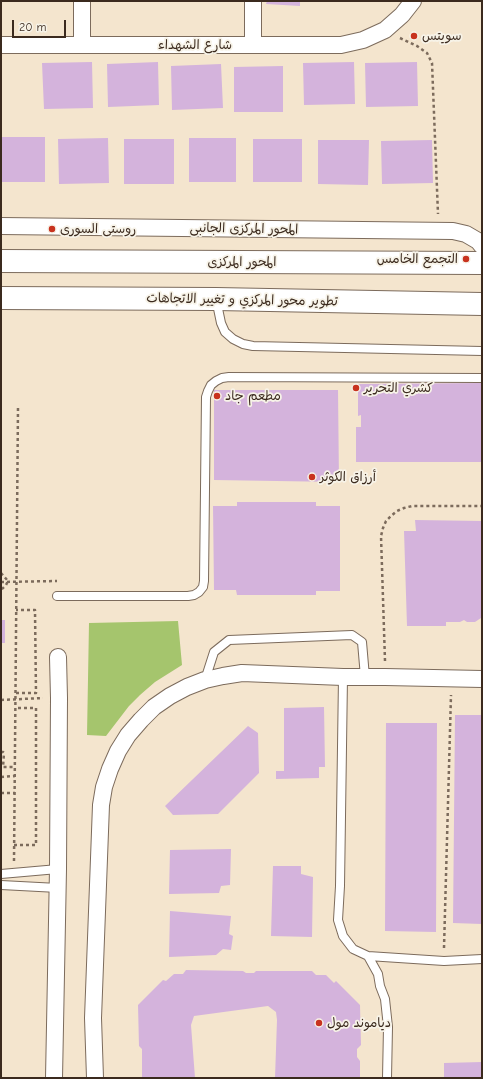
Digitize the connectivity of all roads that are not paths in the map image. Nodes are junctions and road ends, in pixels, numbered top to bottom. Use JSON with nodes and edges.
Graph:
{"nodes":[{"id":1,"x":82,"y":1,"type":"edge"},
{"id":2,"x":253,"y":1,"type":"edge"},
{"id":3,"x":413,"y":1,"type":"edge"},
{"id":4,"x":1,"y":45,"type":"edge"},
{"id":5,"x":82,"y":45,"type":"junction"},
{"id":6,"x":253,"y":45,"type":"junction"},
{"id":7,"x":1,"y":226,"type":"edge"},
{"id":8,"x":482,"y":246,"type":"edge"},
{"id":9,"x":1,"y":261,"type":"edge"},
{"id":10,"x":482,"y":263,"type":"edge"},
{"id":11,"x":1,"y":298,"type":"edge"},
{"id":12,"x":216,"y":299,"type":"junction"},
{"id":13,"x":479,"y":305,"type":"edge"},
{"id":14,"x":482,"y":351,"type":"edge"},
{"id":15,"x":482,"y":378,"type":"edge"},
{"id":16,"x":57,"y":596,"type":"dead end"},
{"id":17,"x":58,"y":657,"type":"dead end"},
{"id":18,"x":343,"y":677,"type":"junction"},
{"id":19,"x":365,"y":677,"type":"junction"},
{"id":20,"x":482,"y":679,"type":"edge"},
{"id":21,"x":204,"y":680,"type":"junction"},
{"id":22,"x":58,"y":869,"type":"junction"},
{"id":23,"x":1,"y":874,"type":"edge"},
{"id":24,"x":1,"y":885,"type":"edge"},
{"id":25,"x":58,"y":888,"type":"junction"},
{"id":26,"x":368,"y":956,"type":"junction"},
{"id":27,"x":482,"y":960,"type":"edge"},
{"id":28,"x":54,"y":1078,"type":"edge"},
{"id":29,"x":95,"y":1078,"type":"edge"},
{"id":30,"x":387,"y":1078,"type":"edge"}],
"edges":[{"from":1,"to":5,"type":"street"},
{"from":2,"to":6,"type":"street"},
{"from":3,"to":6,"type":"street","name":"شارع الشهداء"},
{"from":4,"to":5,"type":"street","name":"شارع الشهداء"},
{"from":5,"to":6,"type":"street","name":"شارع الشهداء"},
{"from":7,"to":8,"type":"street","name":"المحور المركزى الجانبى"},
{"from":9,"to":10,"type":"main road","name":"المحور المركزى"},
{"from":11,"to":12,"type":"main road","name":"تطوير محور المركزي و تغيير الاتجاهات"},
{"from":12,"to":13,"type":"main road","name":"تطوير محور المركزي و تغيير الاتجاهات"},
{"from":12,"to":14,"type":"lane"},
{"from":15,"to":16,"type":"lane"},
{"from":17,"to":22,"type":"street"},
{"from":18,"to":19,"type":"street"},
{"from":18,"to":21,"type":"street"},
{"from":18,"to":26,"type":"lane"},
{"from":19,"to":20,"type":"street"},
{"from":19,"to":21,"type":"lane"},
{"from":21,"to":29,"type":"street"},
{"from":22,"to":23,"type":"lane"},
{"from":22,"to":25,"type":"street"},
{"from":24,"to":25,"type":"lane"},
{"from":25,"to":28,"type":"street"},
{"from":26,"to":27,"type":"lane"},
{"from":26,"to":30,"type":"lane"}]}
